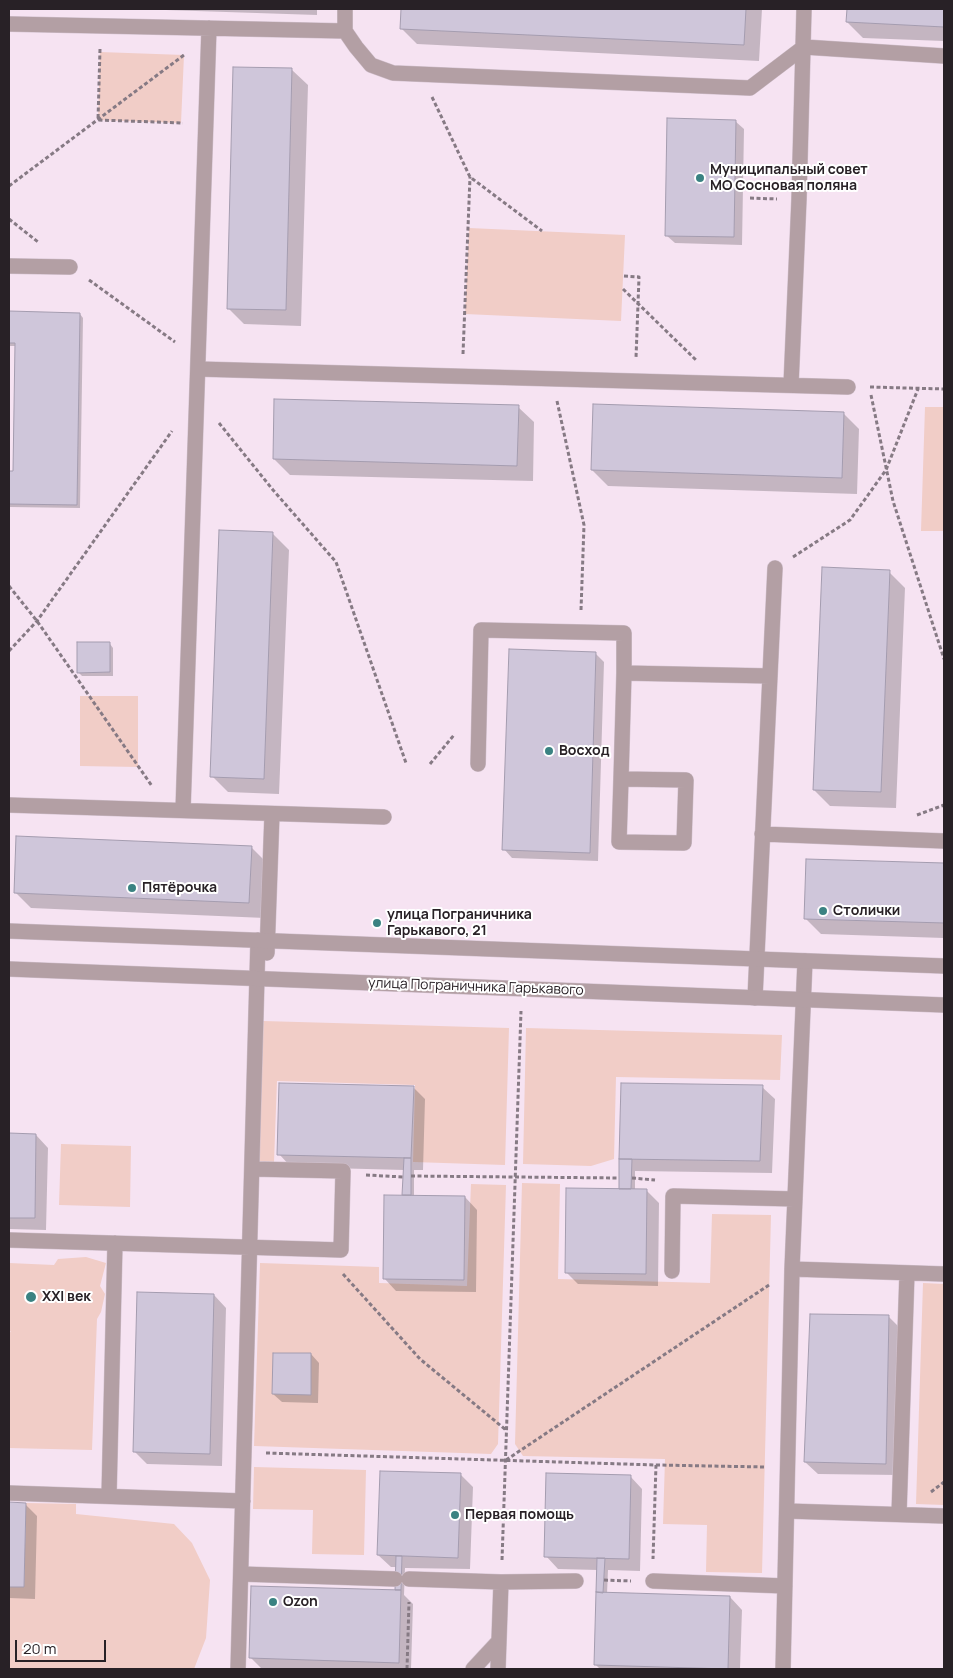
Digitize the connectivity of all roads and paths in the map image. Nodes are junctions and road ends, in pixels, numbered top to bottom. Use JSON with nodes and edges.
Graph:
{"nodes":[{"id":1,"x":345,"y":9,"type":"edge"},
{"id":2,"x":804,"y":9,"type":"edge"},
{"id":3,"x":9,"y":24,"type":"edge"},
{"id":4,"x":101,"y":26,"type":"junction"},
{"id":5,"x":209,"y":28,"type":"junction"},
{"id":6,"x":344,"y":31,"type":"junction"},
{"id":7,"x":804,"y":47,"type":"junction"},
{"id":8,"x":944,"y":56,"type":"edge"},
{"id":9,"x":421,"y":74,"type":"junction"},
{"id":10,"x":98,"y":120,"type":"junction"},
{"id":11,"x":206,"y":124,"type":"junction"},
{"id":12,"x":470,"y":177,"type":"junction"},
{"id":13,"x":9,"y":186,"type":"edge"},
{"id":14,"x":542,"y":231,"type":"dead end"},
{"id":15,"x":9,"y":266,"type":"edge"},
{"id":16,"x":70,"y":267,"type":"joint"},
{"id":17,"x":624,"y":276,"type":"dead end"},
{"id":18,"x":623,"y":289,"type":"dead end"},
{"id":19,"x":638,"y":304,"type":"junction"},
{"id":20,"x":198,"y":364,"type":"junction"},
{"id":21,"x":462,"y":376,"type":"junction"},
{"id":22,"x":553,"y":379,"type":"junction"},
{"id":23,"x":635,"y":381,"type":"junction"},
{"id":24,"x":721,"y":383,"type":"junction"},
{"id":25,"x":791,"y":385,"type":"junction"},
{"id":26,"x":848,"y":387,"type":"joint"},
{"id":27,"x":870,"y":387,"type":"junction"},
{"id":28,"x":918,"y":389,"type":"junction"},
{"id":29,"x":944,"y":389,"type":"edge"},
{"id":30,"x":197,"y":395,"type":"junction"},
{"id":31,"x":174,"y":428,"type":"dead end"},
{"id":32,"x":886,"y":470,"type":"junction"},
{"id":33,"x":775,"y":568,"type":"joint"},
{"id":34,"x":9,"y":586,"type":"edge"},
{"id":35,"x":37,"y":621,"type":"junction"},
{"id":36,"x":580,"y":632,"type":"junction"},
{"id":37,"x":9,"y":651,"type":"edge"},
{"id":38,"x":944,"y":659,"type":"edge"},
{"id":39,"x":624,"y":672,"type":"junction"},
{"id":40,"x":770,"y":676,"type":"junction"},
{"id":41,"x":406,"y":763,"type":"dead end"},
{"id":42,"x":478,"y":764,"type":"dead end"},
{"id":43,"x":621,"y":779,"type":"junction"},
{"id":44,"x":9,"y":805,"type":"edge"},
{"id":45,"x":177,"y":810,"type":"junction"},
{"id":46,"x":272,"y":814,"type":"junction"},
{"id":47,"x":384,"y":817,"type":"dead end"},
{"id":48,"x":762,"y":834,"type":"junction"},
{"id":49,"x":944,"y":841,"type":"edge"},
{"id":50,"x":9,"y":931,"type":"edge"},
{"id":51,"x":262,"y":941,"type":"junction"},
{"id":52,"x":756,"y":959,"type":"junction"},
{"id":53,"x":805,"y":961,"type":"junction"},
{"id":54,"x":944,"y":966,"type":"edge"},
{"id":55,"x":9,"y":970,"type":"edge"},
{"id":56,"x":263,"y":979,"type":"junction"},
{"id":57,"x":755,"y":998,"type":"junction"},
{"id":58,"x":804,"y":1000,"type":"junction"},
{"id":59,"x":944,"y":1005,"type":"edge"},
{"id":60,"x":521,"y":1010,"type":"dead end"},
{"id":61,"x":253,"y":1169,"type":"junction"},
{"id":62,"x":343,"y":1172,"type":"junction"},
{"id":63,"x":411,"y":1176,"type":"dead end"},
{"id":64,"x":403,"y":1177,"type":"dead end"},
{"id":65,"x":515,"y":1178,"type":"junction"},
{"id":66,"x":619,"y":1178,"type":"dead end"},
{"id":67,"x":795,"y":1199,"type":"junction"},
{"id":68,"x":9,"y":1240,"type":"edge"},
{"id":69,"x":115,"y":1243,"type":"junction"},
{"id":70,"x":250,"y":1247,"type":"junction"},
{"id":71,"x":321,"y":1249,"type":"junction"},
{"id":72,"x":792,"y":1269,"type":"junction"},
{"id":73,"x":672,"y":1271,"type":"dead end"},
{"id":74,"x":907,"y":1273,"type":"junction"},
{"id":75,"x":944,"y":1274,"type":"edge"},
{"id":76,"x":506,"y":1430,"type":"junction"},
{"id":77,"x":245,"y":1452,"type":"junction"},
{"id":78,"x":505,"y":1461,"type":"junction"},
{"id":79,"x":656,"y":1465,"type":"junction"},
{"id":80,"x":788,"y":1468,"type":"junction"},
{"id":81,"x":9,"y":1493,"type":"edge"},
{"id":82,"x":109,"y":1496,"type":"junction"},
{"id":83,"x":243,"y":1501,"type":"junction"},
{"id":84,"x":787,"y":1511,"type":"junction"},
{"id":85,"x":899,"y":1514,"type":"junction"},
{"id":86,"x":944,"y":1516,"type":"edge"},
{"id":87,"x":241,"y":1574,"type":"junction"},
{"id":88,"x":402,"y":1579,"type":"junction"},
{"id":89,"x":576,"y":1581,"type":"dead end"},
{"id":90,"x":653,"y":1581,"type":"joint"},
{"id":91,"x":501,"y":1582,"type":"junction"},
{"id":92,"x":785,"y":1586,"type":"junction"},
{"id":93,"x":499,"y":1641,"type":"junction"},
{"id":94,"x":238,"y":1669,"type":"edge"},
{"id":95,"x":407,"y":1669,"type":"edge"},
{"id":96,"x":473,"y":1669,"type":"edge"},
{"id":97,"x":498,"y":1669,"type":"edge"},
{"id":98,"x":783,"y":1669,"type":"edge"}],
"edges":[{"from":1,"to":6,"type":"street"},
{"from":2,"to":7,"type":"street"},
{"from":3,"to":4,"type":"street"},
{"from":4,"to":5,"type":"street"},
{"from":4,"to":10,"type":"path"},
{"from":5,"to":6,"type":"street"},
{"from":5,"to":10,"type":"path"},
{"from":5,"to":11,"type":"street"},
{"from":6,"to":9,"type":"street"},
{"from":7,"to":8,"type":"street"},
{"from":7,"to":9,"type":"street"},
{"from":7,"to":25,"type":"street"},
{"from":9,"to":12,"type":"path"},
{"from":10,"to":11,"type":"path"},
{"from":10,"to":13,"type":"path"},
{"from":11,"to":20,"type":"street"},
{"from":12,"to":14,"type":"path"},
{"from":12,"to":21,"type":"path"},
{"from":15,"to":16,"type":"street"},
{"from":16,"to":20,"type":"path"},
{"from":17,"to":19,"type":"path"},
{"from":18,"to":19,"type":"path"},
{"from":19,"to":23,"type":"path"},
{"from":19,"to":24,"type":"path"},
{"from":20,"to":21,"type":"street"},
{"from":20,"to":30,"type":"street"},
{"from":21,"to":22,"type":"street"},
{"from":22,"to":23,"type":"street"},
{"from":22,"to":36,"type":"path"},
{"from":23,"to":24,"type":"street"},
{"from":24,"to":25,"type":"street"},
{"from":25,"to":26,"type":"street"},
{"from":26,"to":27,"type":"path"},
{"from":27,"to":28,"type":"path"},
{"from":27,"to":32,"type":"path"},
{"from":28,"to":29,"type":"path"},
{"from":28,"to":32,"type":"path"},
{"from":30,"to":41,"type":"path"},
{"from":30,"to":45,"type":"street"},
{"from":31,"to":35,"type":"path"},
{"from":32,"to":33,"type":"path"},
{"from":32,"to":38,"type":"path"},
{"from":33,"to":40,"type":"street"},
{"from":34,"to":35,"type":"path"},
{"from":35,"to":37,"type":"path"},
{"from":35,"to":45,"type":"path"},
{"from":36,"to":39,"type":"street"},
{"from":36,"to":42,"type":"street"},
{"from":39,"to":40,"type":"street"},
{"from":39,"to":43,"type":"street"},
{"from":40,"to":48,"type":"street"},
{"from":43,"to":43,"type":"street"},
{"from":44,"to":45,"type":"street"},
{"from":45,"to":46,"type":"street"},
{"from":46,"to":47,"type":"street"},
{"from":46,"to":51,"type":"street"},
{"from":48,"to":49,"type":"street"},
{"from":48,"to":52,"type":"street"},
{"from":50,"to":51,"type":"street"},
{"from":51,"to":52,"type":"street"},
{"from":51,"to":56,"type":"street"},
{"from":52,"to":53,"type":"street"},
{"from":52,"to":57,"type":"street"},
{"from":53,"to":54,"type":"street"},
{"from":53,"to":58,"type":"street"},
{"from":55,"to":56,"type":"street","name":"улица Пограничника Гарькавого"},
{"from":56,"to":57,"type":"street","name":"улица Пограничника Гарькавого"},
{"from":56,"to":61,"type":"street"},
{"from":57,"to":58,"type":"street","name":"улица Пограничника Гарькавого"},
{"from":58,"to":59,"type":"street","name":"улица Пограничника Гарькавого"},
{"from":58,"to":67,"type":"street"},
{"from":60,"to":65,"type":"path"},
{"from":61,"to":62,"type":"street"},
{"from":61,"to":70,"type":"street"},
{"from":62,"to":64,"type":"path"},
{"from":62,"to":71,"type":"street"},
{"from":63,"to":65,"type":"path"},
{"from":65,"to":66,"type":"path"},
{"from":65,"to":76,"type":"path"},
{"from":67,"to":72,"type":"street"},
{"from":67,"to":73,"type":"street"},
{"from":68,"to":69,"type":"street"},
{"from":69,"to":70,"type":"street"},
{"from":69,"to":82,"type":"street"},
{"from":70,"to":71,"type":"street"},
{"from":70,"to":77,"type":"street"},
{"from":71,"to":76,"type":"path"},
{"from":72,"to":74,"type":"street"},
{"from":72,"to":78,"type":"path"},
{"from":72,"to":80,"type":"street"},
{"from":74,"to":75,"type":"street"},
{"from":74,"to":85,"type":"street"},
{"from":76,"to":78,"type":"path"},
{"from":77,"to":78,"type":"path"},
{"from":77,"to":83,"type":"street"},
{"from":78,"to":79,"type":"path"},
{"from":78,"to":91,"type":"path"},
{"from":79,"to":80,"type":"path"},
{"from":79,"to":90,"type":"path"},
{"from":80,"to":84,"type":"street"},
{"from":81,"to":82,"type":"street"},
{"from":82,"to":83,"type":"street"},
{"from":83,"to":87,"type":"street"},
{"from":84,"to":85,"type":"street"},
{"from":84,"to":92,"type":"street"},
{"from":85,"to":86,"type":"street"},
{"from":87,"to":88,"type":"street"},
{"from":87,"to":94,"type":"street"},
{"from":88,"to":91,"type":"street"},
{"from":88,"to":95,"type":"path"},
{"from":89,"to":91,"type":"street"},
{"from":90,"to":92,"type":"street"},
{"from":91,"to":93,"type":"street"},
{"from":92,"to":98,"type":"street"},
{"from":93,"to":96,"type":"street"},
{"from":93,"to":97,"type":"street"}]}
